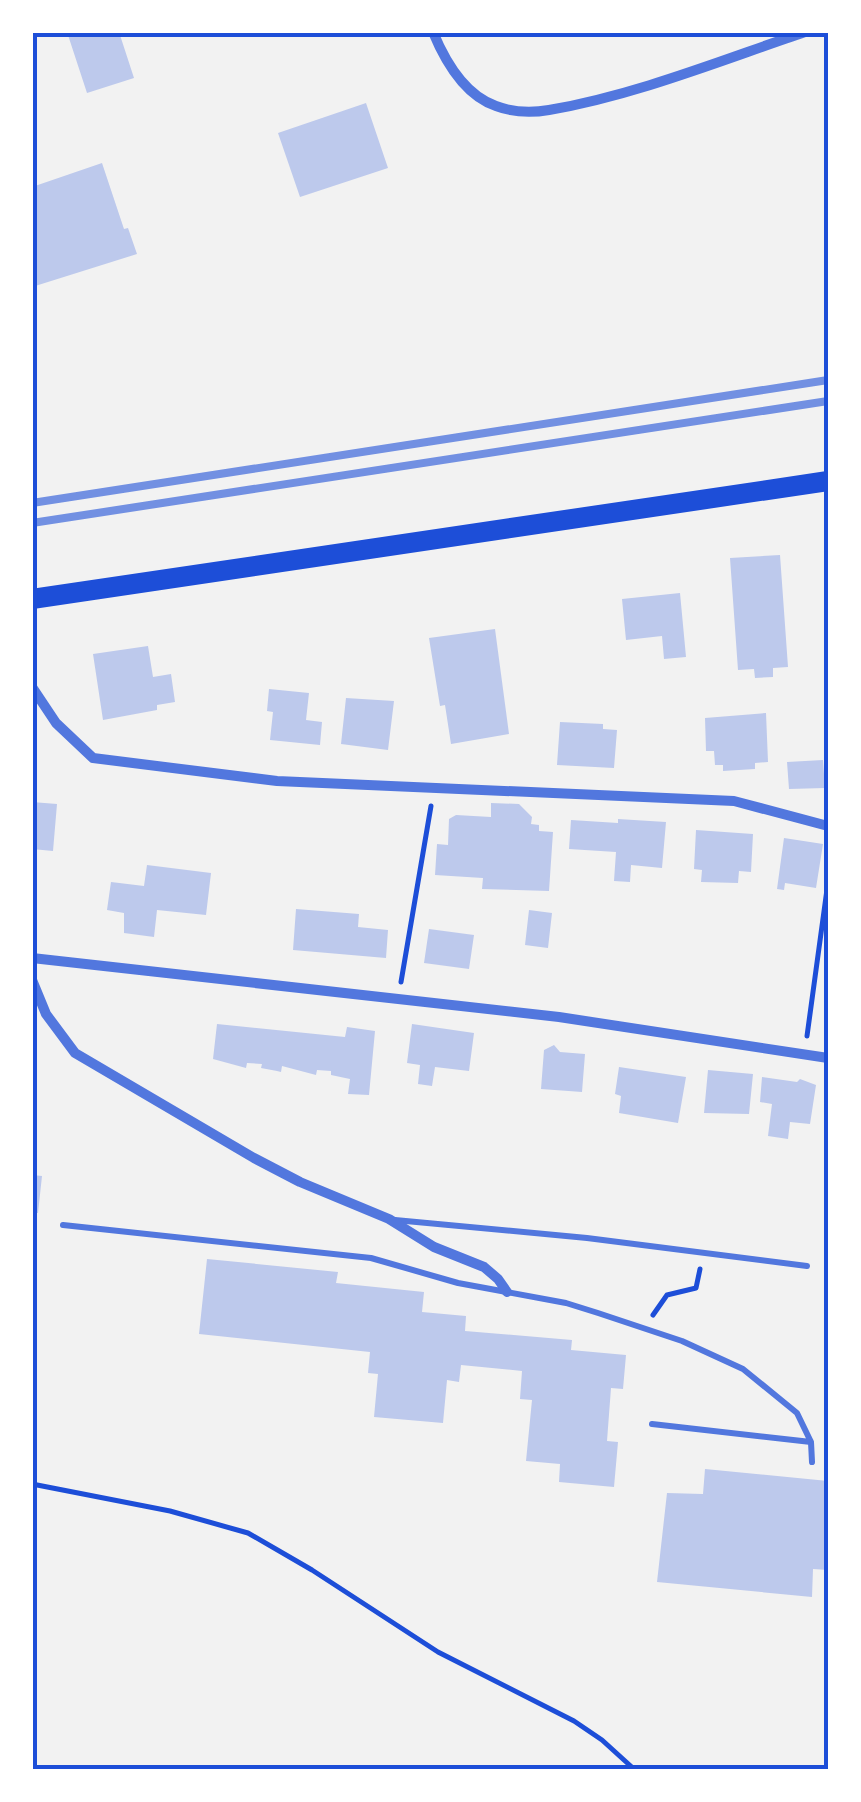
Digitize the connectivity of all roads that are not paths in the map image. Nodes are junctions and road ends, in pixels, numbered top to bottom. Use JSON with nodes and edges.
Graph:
{"nodes":[{"id":1,"x":433,"y":32,"type":"edge"},
{"id":2,"x":806,"y":32,"type":"edge"},
{"id":3,"x":828,"y":482,"type":"edge"},
{"id":4,"x":32,"y":599,"type":"edge"},
{"id":5,"x":32,"y":687,"type":"edge"},
{"id":6,"x":828,"y":826,"type":"edge"},
{"id":7,"x":32,"y":958,"type":"edge"},
{"id":8,"x":32,"y":980,"type":"edge"},
{"id":9,"x":828,"y":1058,"type":"edge"},
{"id":10,"x":388,"y":1220,"type":"junction"},
{"id":11,"x":63,"y":1225,"type":"dead end"},
{"id":12,"x":807,"y":1266,"type":"dead end"},
{"id":13,"x":507,"y":1292,"type":"junction"},
{"id":14,"x":652,"y":1424,"type":"dead end"},
{"id":15,"x":811,"y":1442,"type":"junction"},
{"id":16,"x":812,"y":1462,"type":"dead end"}],
"edges":[{"from":1,"to":2,"type":"street"},
{"from":3,"to":4,"type":"main road"},
{"from":5,"to":6,"type":"street"},
{"from":7,"to":9,"type":"street"},
{"from":8,"to":10,"type":"street"},
{"from":10,"to":12,"type":"lane"},
{"from":10,"to":13,"type":"street"},
{"from":11,"to":13,"type":"lane"},
{"from":13,"to":15,"type":"lane"},
{"from":14,"to":15,"type":"lane"},
{"from":15,"to":16,"type":"lane"}]}
